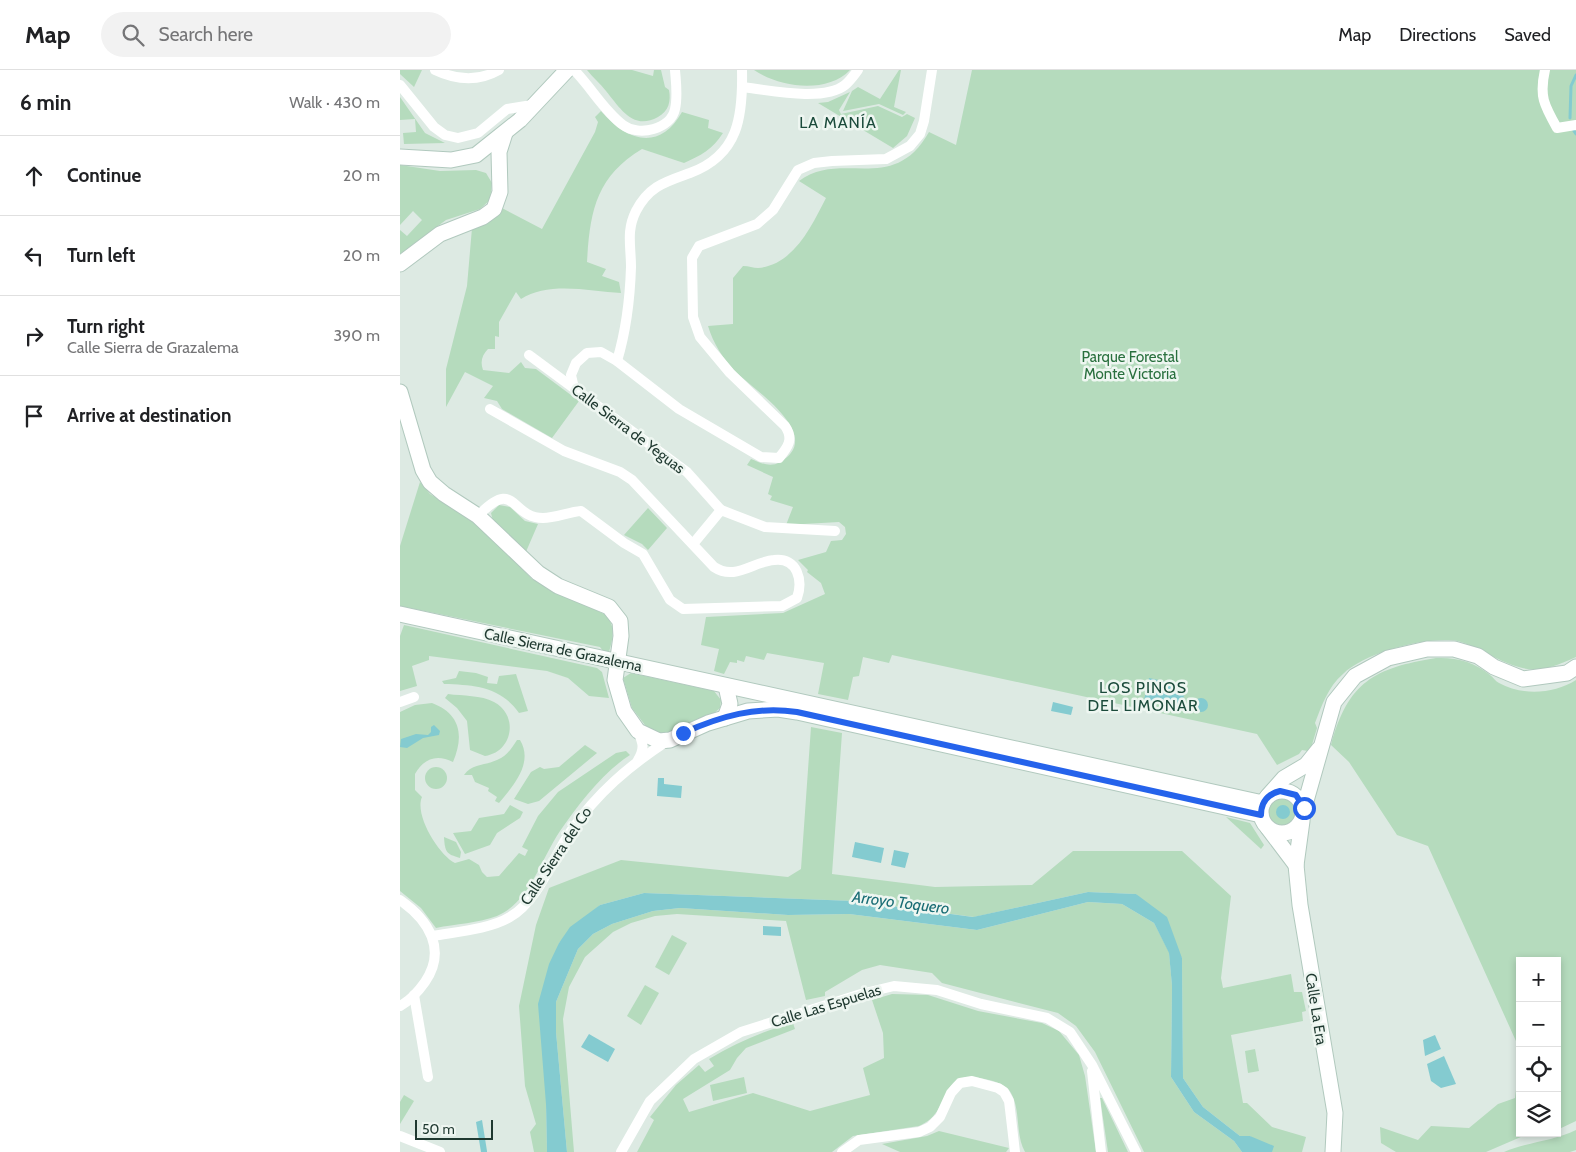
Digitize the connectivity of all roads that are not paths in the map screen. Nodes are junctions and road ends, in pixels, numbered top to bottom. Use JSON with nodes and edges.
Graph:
{"nodes":[{"id":1,"x":435,"y":70,"type":"edge"},
{"id":2,"x":499,"y":70,"type":"edge"},
{"id":3,"x":567,"y":70,"type":"edge"},
{"id":4,"x":574,"y":70,"type":"edge"},
{"id":5,"x":675,"y":70,"type":"edge"},
{"id":6,"x":742,"y":70,"type":"edge"},
{"id":7,"x":858,"y":70,"type":"edge"},
{"id":8,"x":932,"y":70,"type":"edge"},
{"id":9,"x":1545,"y":70,"type":"edge"},
{"id":10,"x":400,"y":85,"type":"edge"},
{"id":11,"x":742,"y":87,"type":"junction"},
{"id":12,"x":532,"y":105,"type":"junction"},
{"id":13,"x":1576,"y":125,"type":"edge"},
{"id":14,"x":506,"y":130,"type":"junction"},
{"id":15,"x":476,"y":155,"type":"junction"},
{"id":16,"x":400,"y":156,"type":"edge"},
{"id":17,"x":493,"y":162,"type":"junction"},
{"id":18,"x":400,"y":264,"type":"edge"},
{"id":19,"x":529,"y":355,"type":"dead end"},
{"id":20,"x":616,"y":361,"type":"junction"},
{"id":21,"x":574,"y":388,"type":"junction"},
{"id":22,"x":400,"y":392,"type":"edge"},
{"id":23,"x":490,"y":409,"type":"dead end"},
{"id":24,"x":721,"y":510,"type":"junction"},
{"id":25,"x":478,"y":516,"type":"junction"},
{"id":26,"x":835,"y":531,"type":"dead end"},
{"id":27,"x":693,"y":544,"type":"junction"},
{"id":28,"x":400,"y":614,"type":"edge"},
{"id":29,"x":617,"y":661,"type":"junction"},
{"id":30,"x":1576,"y":667,"type":"edge"},
{"id":31,"x":726,"y":686,"type":"junction"},
{"id":32,"x":414,"y":697,"type":"dead end"},
{"id":33,"x":400,"y":702,"type":"edge"},
{"id":34,"x":725,"y":718,"type":"junction"},
{"id":35,"x":638,"y":731,"type":"junction"},
{"id":36,"x":670,"y":740,"type":"junction"},
{"id":37,"x":1323,"y":744,"type":"junction"},
{"id":38,"x":637,"y":760,"type":"junction"},
{"id":39,"x":1264,"y":805,"type":"junction"},
{"id":40,"x":1303,"y":814,"type":"junction"},
{"id":41,"x":1268,"y":828,"type":"junction"},
{"id":42,"x":1296,"y":865,"type":"junction"},
{"id":43,"x":400,"y":900,"type":"edge"},
{"id":44,"x":433,"y":936,"type":"junction"},
{"id":45,"x":414,"y":995,"type":"junction"},
{"id":46,"x":400,"y":1006,"type":"edge"},
{"id":47,"x":1092,"y":1065,"type":"junction"},
{"id":48,"x":428,"y":1077,"type":"dead end"},
{"id":49,"x":400,"y":1136,"type":"edge"},
{"id":50,"x":440,"y":1152,"type":"edge"},
{"id":51,"x":620,"y":1152,"type":"edge"},
{"id":52,"x":842,"y":1152,"type":"edge"},
{"id":53,"x":1015,"y":1152,"type":"edge"},
{"id":54,"x":1101,"y":1152,"type":"edge"},
{"id":55,"x":1136,"y":1152,"type":"edge"},
{"id":56,"x":1333,"y":1152,"type":"edge"}],
"edges":[{"from":1,"to":2,"type":"street"},
{"from":3,"to":12,"type":"street"},
{"from":4,"to":5,"type":"street"},
{"from":6,"to":11,"type":"street"},
{"from":7,"to":11,"type":"street"},
{"from":8,"to":20,"type":"street"},
{"from":9,"to":13,"type":"street"},
{"from":10,"to":12,"type":"street"},
{"from":11,"to":20,"type":"street"},
{"from":12,"to":14,"type":"street"},
{"from":14,"to":15,"type":"street"},
{"from":14,"to":17,"type":"street"},
{"from":15,"to":16,"type":"street"},
{"from":15,"to":17,"type":"street"},
{"from":17,"to":18,"type":"street"},
{"from":19,"to":21,"type":"street","name":"Calle Sierra de Yeguas"},
{"from":20,"to":21,"type":"street"},
{"from":21,"to":24,"type":"street","name":"Calle Sierra de Yeguas"},
{"from":22,"to":25,"type":"street"},
{"from":23,"to":27,"type":"street"},
{"from":24,"to":26,"type":"street"},
{"from":24,"to":27,"type":"street"},
{"from":25,"to":27,"type":"street"},
{"from":25,"to":29,"type":"street"},
{"from":28,"to":29,"type":"street","name":"Calle Sierra de Grazalema"},
{"from":29,"to":31,"type":"street","name":"Calle Sierra de Grazalema"},
{"from":29,"to":35,"type":"street"},
{"from":30,"to":37,"type":"street"},
{"from":31,"to":34,"type":"street"},
{"from":31,"to":39,"type":"street","name":"Calle Sierra de Grazalema"},
{"from":32,"to":33,"type":"street"},
{"from":34,"to":36,"type":"street"},
{"from":34,"to":39,"type":"street"},
{"from":35,"to":36,"type":"street"},
{"from":35,"to":38,"type":"street"},
{"from":36,"to":38,"type":"street","name":"Calle Sierra del Co"},
{"from":37,"to":39,"type":"street"},
{"from":37,"to":40,"type":"street","name":"Calle La Era"},
{"from":38,"to":44,"type":"street","name":"Calle Sierra del Co"},
{"from":39,"to":40,"type":"street"},
{"from":39,"to":41,"type":"street"},
{"from":40,"to":41,"type":"street"},
{"from":40,"to":42,"type":"street","name":"Calle La Era"},
{"from":41,"to":42,"type":"street"},
{"from":42,"to":56,"type":"street","name":"Calle La Era"},
{"from":43,"to":44,"type":"street"},
{"from":44,"to":45,"type":"street"},
{"from":45,"to":46,"type":"street"},
{"from":45,"to":48,"type":"street"},
{"from":47,"to":51,"type":"street","name":"Calle Las Espuelas"},
{"from":47,"to":54,"type":"street","name":"Calle Las Espuelas"},
{"from":47,"to":55,"type":"street"},
{"from":49,"to":50,"type":"street"},
{"from":52,"to":53,"type":"street"}]}
